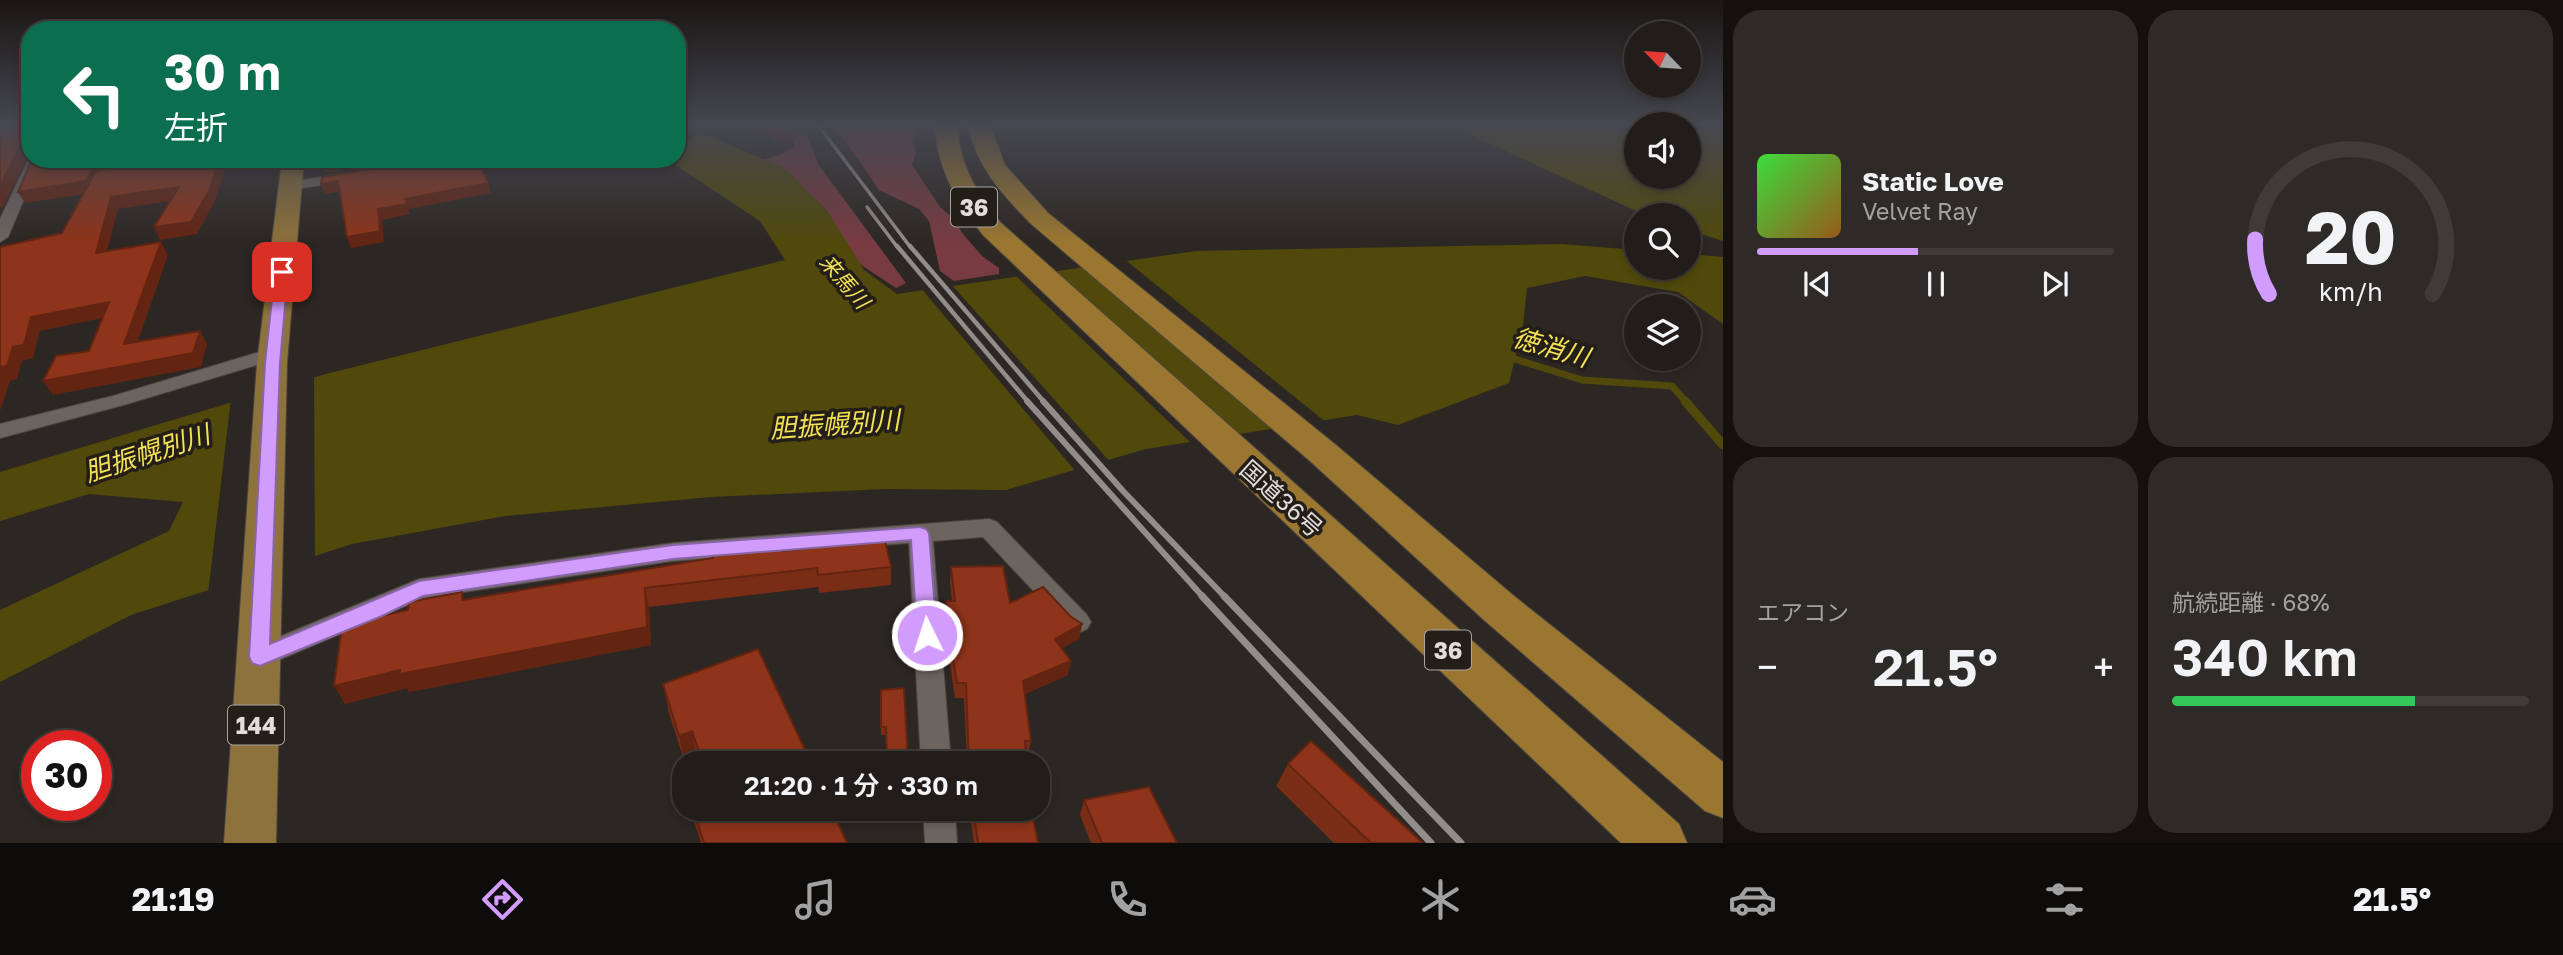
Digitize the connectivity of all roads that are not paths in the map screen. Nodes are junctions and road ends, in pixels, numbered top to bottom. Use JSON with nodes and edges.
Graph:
{"nodes":[{"id":1,"x":951,"y":164,"type":"edge"},
{"id":2,"x":992,"y":164,"type":"edge"},
{"id":3,"x":30,"y":168,"type":"edge"},
{"id":4,"x":292,"y":168,"type":"edge"},
{"id":5,"x":369,"y":174,"type":"edge"},
{"id":6,"x":290,"y":186,"type":"junction"},
{"id":7,"x":0,"y":237,"type":"edge"},
{"id":8,"x":273,"y":358,"type":"junction"},
{"id":9,"x":0,"y":431,"type":"edge"},
{"id":10,"x":920,"y":533,"type":"junction"},
{"id":11,"x":1078,"y":622,"type":"edge"},
{"id":12,"x":260,"y":657,"type":"junction"},
{"id":13,"x":935,"y":751,"type":"edge"},
{"id":14,"x":1723,"y":794,"type":"edge"},
{"id":15,"x":940,"y":821,"type":"edge"},
{"id":16,"x":250,"y":843,"type":"edge"},
{"id":17,"x":941,"y":843,"type":"edge"},
{"id":18,"x":1660,"y":843,"type":"edge"}],
"edges":[{"from":1,"to":18,"type":"highway","name":"国道36号","number":"36"},
{"from":2,"to":14,"type":"highway","number":"36"},
{"from":3,"to":7,"type":"street"},
{"from":4,"to":6,"type":"main road","number":"144"},
{"from":5,"to":6,"type":"street"},
{"from":6,"to":8,"type":"main road","number":"144"},
{"from":8,"to":9,"type":"street"},
{"from":8,"to":12,"type":"main road","number":"144"},
{"from":10,"to":11,"type":"street"},
{"from":10,"to":12,"type":"street"},
{"from":10,"to":13,"type":"street"},
{"from":12,"to":16,"type":"main road","number":"144"},
{"from":15,"to":17,"type":"street"}]}
